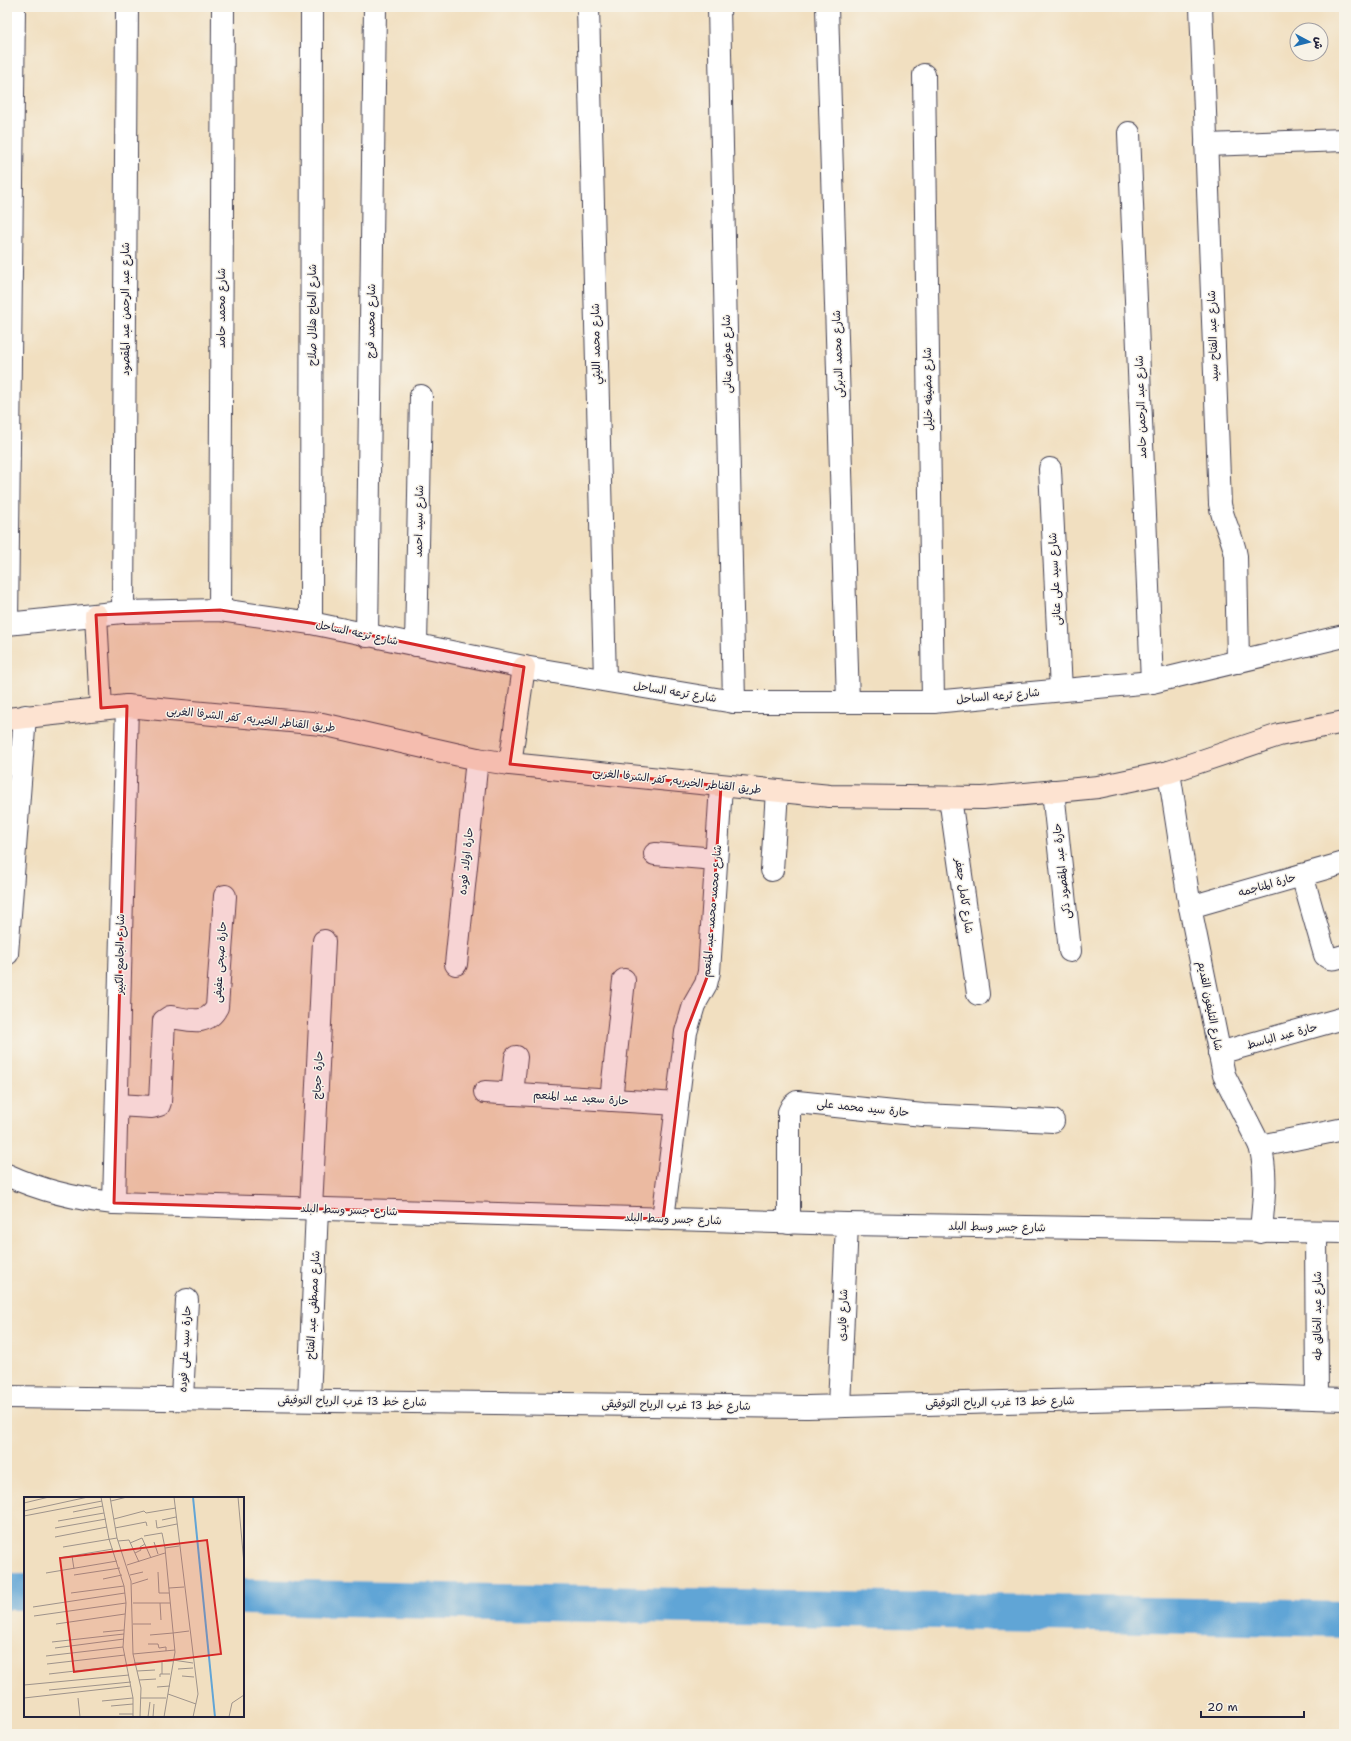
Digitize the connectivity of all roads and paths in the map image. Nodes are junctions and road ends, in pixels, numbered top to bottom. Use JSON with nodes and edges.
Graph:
{"nodes":[{"id":1,"x":14,"y":7,"type":"edge"},
{"id":2,"x":127,"y":7,"type":"edge"},
{"id":3,"x":223,"y":7,"type":"edge"},
{"id":4,"x":312,"y":7,"type":"edge"},
{"id":5,"x":374,"y":7,"type":"edge"},
{"id":6,"x":588,"y":7,"type":"edge"},
{"id":7,"x":719,"y":7,"type":"edge"},
{"id":8,"x":827,"y":7,"type":"edge"},
{"id":9,"x":1201,"y":7,"type":"edge"},
{"id":10,"x":924,"y":75,"type":"dead end"},
{"id":11,"x":1129,"y":133,"type":"dead end"},
{"id":12,"x":1344,"y":140,"type":"edge"},
{"id":13,"x":1206,"y":145,"type":"junction"},
{"id":14,"x":421,"y":396,"type":"dead end"},
{"id":15,"x":1050,"y":469,"type":"dead end"},
{"id":16,"x":220,"y":610,"type":"junction"},
{"id":17,"x":124,"y":612,"type":"junction"},
{"id":18,"x":96,"y":615,"type":"junction"},
{"id":19,"x":311,"y":623,"type":"junction"},
{"id":20,"x":7,"y":624,"type":"edge"},
{"id":21,"x":367,"y":636,"type":"junction"},
{"id":22,"x":1344,"y":636,"type":"edge"},
{"id":23,"x":416,"y":645,"type":"junction"},
{"id":24,"x":1238,"y":662,"type":"junction"},
{"id":25,"x":524,"y":668,"type":"junction"},
{"id":26,"x":605,"y":680,"type":"junction"},
{"id":27,"x":1152,"y":682,"type":"junction"},
{"id":28,"x":1060,"y":690,"type":"junction"},
{"id":29,"x":734,"y":702,"type":"junction"},
{"id":30,"x":848,"y":702,"type":"junction"},
{"id":31,"x":933,"y":702,"type":"junction"},
{"id":32,"x":127,"y":706,"type":"junction"},
{"id":33,"x":101,"y":708,"type":"junction"},
{"id":34,"x":16,"y":717,"type":"edge"},
{"id":35,"x":1344,"y":722,"type":"edge"},
{"id":36,"x":477,"y":759,"type":"junction"},
{"id":37,"x":510,"y":764,"type":"junction"},
{"id":38,"x":1169,"y":772,"type":"junction"},
{"id":39,"x":721,"y":786,"type":"junction"},
{"id":40,"x":777,"y":791,"type":"junction"},
{"id":41,"x":1053,"y":791,"type":"junction"},
{"id":42,"x":950,"y":798,"type":"junction"},
{"id":43,"x":655,"y":854,"type":"dead end"},
{"id":44,"x":716,"y":859,"type":"junction"},
{"id":45,"x":1344,"y":863,"type":"edge"},
{"id":46,"x":772,"y":870,"type":"dead end"},
{"id":47,"x":1302,"y":875,"type":"junction"},
{"id":48,"x":225,"y":896,"type":"dead end"},
{"id":49,"x":1190,"y":907,"type":"junction"},
{"id":50,"x":324,"y":941,"type":"dead end"},
{"id":51,"x":1070,"y":951,"type":"dead end"},
{"id":52,"x":7,"y":954,"type":"edge"},
{"id":53,"x":1344,"y":956,"type":"edge"},
{"id":54,"x":456,"y":964,"type":"dead end"},
{"id":55,"x":624,"y":980,"type":"dead end"},
{"id":56,"x":978,"y":994,"type":"dead end"},
{"id":57,"x":1344,"y":1018,"type":"edge"},
{"id":58,"x":1219,"y":1053,"type":"junction"},
{"id":59,"x":516,"y":1057,"type":"dead end"},
{"id":60,"x":485,"y":1092,"type":"dead end"},
{"id":61,"x":512,"y":1094,"type":"junction"},
{"id":62,"x":611,"y":1100,"type":"junction"},
{"id":63,"x":677,"y":1104,"type":"junction"},
{"id":64,"x":117,"y":1105,"type":"junction"},
{"id":65,"x":1053,"y":1121,"type":"dead end"},
{"id":66,"x":1344,"y":1129,"type":"edge"},
{"id":67,"x":1260,"y":1146,"type":"junction"},
{"id":68,"x":7,"y":1175,"type":"edge"},
{"id":69,"x":114,"y":1202,"type":"junction"},
{"id":70,"x":314,"y":1209,"type":"junction"},
{"id":71,"x":664,"y":1219,"type":"junction"},
{"id":72,"x":790,"y":1223,"type":"junction"},
{"id":73,"x":847,"y":1224,"type":"junction"},
{"id":74,"x":1261,"y":1232,"type":"junction"},
{"id":75,"x":1344,"y":1232,"type":"edge"},
{"id":76,"x":1316,"y":1233,"type":"junction"},
{"id":77,"x":187,"y":1300,"type":"dead end"},
{"id":78,"x":7,"y":1397,"type":"edge"},
{"id":79,"x":182,"y":1398,"type":"junction"},
{"id":80,"x":1317,"y":1398,"type":"junction"},
{"id":81,"x":309,"y":1400,"type":"junction"},
{"id":82,"x":1344,"y":1400,"type":"edge"},
{"id":83,"x":839,"y":1406,"type":"junction"}],
"edges":[{"from":1,"to":20,"type":"street"},
{"from":2,"to":17,"type":"street","name":"شارع عبد الرحمن عبد المقصود"},
{"from":3,"to":16,"type":"street","name":"شارع محمد حامد"},
{"from":4,"to":19,"type":"street","name":"شارع الحاج هلال صلاح"},
{"from":5,"to":21,"type":"street","name":"شارع محمد فرج"},
{"from":6,"to":26,"type":"street","name":"شارع محمد الليثي"},
{"from":7,"to":29,"type":"street","name":"شارع عوض عنانى"},
{"from":8,"to":30,"type":"street","name":"شارع محمد الدبركى"},
{"from":9,"to":13,"type":"street","name":"شارع عبد الفتاح سيد"},
{"from":10,"to":31,"type":"street","name":"شارع مضيفه خليل"},
{"from":11,"to":27,"type":"street","name":"شارع عبد الرحمن حامد"},
{"from":12,"to":13,"type":"street"},
{"from":13,"to":24,"type":"street","name":"شارع عبد الفتاح سيد"},
{"from":14,"to":23,"type":"street","name":"شارع سيد احمد"},
{"from":15,"to":28,"type":"street","name":"شارع سيد على عنانى"},
{"from":16,"to":17,"type":"street","name":"شارع ترعه الساحل"},
{"from":16,"to":19,"type":"street","name":"شارع ترعه الساحل"},
{"from":17,"to":18,"type":"street","name":"شارع ترعه الساحل"},
{"from":18,"to":20,"type":"street","name":"شارع ترعه الساحل"},
{"from":18,"to":33,"type":"street"},
{"from":19,"to":21,"type":"street","name":"شارع ترعه الساحل"},
{"from":21,"to":23,"type":"street","name":"شارع ترعه الساحل"},
{"from":22,"to":24,"type":"street","name":"شارع ترعه الساحل"},
{"from":23,"to":25,"type":"street","name":"شارع ترعه الساحل"},
{"from":24,"to":27,"type":"street","name":"شارع ترعه الساحل"},
{"from":25,"to":26,"type":"street","name":"شارع ترعه الساحل"},
{"from":25,"to":37,"type":"street"},
{"from":26,"to":29,"type":"street","name":"شارع ترعه الساحل"},
{"from":27,"to":28,"type":"street","name":"شارع ترعه الساحل"},
{"from":28,"to":31,"type":"street","name":"شارع ترعه الساحل"},
{"from":29,"to":30,"type":"street","name":"شارع ترعه الساحل"},
{"from":30,"to":31,"type":"street","name":"شارع ترعه الساحل"},
{"from":32,"to":33,"type":"street","name":"طريق القناطر الخيريه, كفر الشرفا الغربى"},
{"from":32,"to":36,"type":"street","name":"طريق القناطر الخيريه, كفر الشرفا الغربى"},
{"from":32,"to":64,"type":"street","name":"شارع الجامع الكبير"},
{"from":33,"to":34,"type":"street","name":"طريق القناطر الخيريه, كفر الشرفا الغربى"},
{"from":34,"to":52,"type":"street"},
{"from":35,"to":38,"type":"street","name":"طريق القناطر الخيريه, كفر الشرفا الغربى"},
{"from":36,"to":37,"type":"street","name":"طريق القناطر الخيريه, كفر الشرفا الغربى"},
{"from":36,"to":54,"type":"street","name":"حارة اولاد فوده"},
{"from":37,"to":39,"type":"street","name":"طريق القناطر الخيريه, كفر الشرفا الغربى"},
{"from":38,"to":41,"type":"street","name":"طريق القناطر الخيريه, كفر الشرفا الغربى"},
{"from":38,"to":49,"type":"street","name":"شارع التليفون القديم"},
{"from":39,"to":40,"type":"street","name":"طريق القناطر الخيريه, كفر الشرفا الغربى"},
{"from":39,"to":44,"type":"street","name":"شارع محمد محمد عبد المنعم"},
{"from":40,"to":42,"type":"street","name":"طريق القناطر الخيريه, كفر الشرفا الغربى"},
{"from":40,"to":46,"type":"street"},
{"from":41,"to":42,"type":"street","name":"طريق القناطر الخيريه, كفر الشرفا الغربى"},
{"from":41,"to":51,"type":"street","name":"حارة عبد المقصود ذكى"},
{"from":42,"to":56,"type":"street","name":"شارع كامل جعفر"},
{"from":43,"to":44,"type":"street"},
{"from":44,"to":63,"type":"street","name":"شارع محمد محمد عبد المنعم"},
{"from":45,"to":47,"type":"street","name":"حارة المناجمه"},
{"from":47,"to":49,"type":"street","name":"حارة المناجمه"},
{"from":47,"to":53,"type":"street"},
{"from":48,"to":64,"type":"street","name":"حارة صبحى عفيفى"},
{"from":49,"to":58,"type":"street","name":"شارع التليفون القديم"},
{"from":50,"to":70,"type":"street","name":"حارة حجاج"},
{"from":55,"to":62,"type":"street"},
{"from":57,"to":58,"type":"street","name":"حارة عبد الباسط"},
{"from":58,"to":67,"type":"street","name":"شارع التليفون القديم"},
{"from":59,"to":61,"type":"street"},
{"from":60,"to":61,"type":"street","name":"حارة سعيد عبد المنعم"},
{"from":61,"to":62,"type":"street","name":"حارة سعيد عبد المنعم"},
{"from":62,"to":63,"type":"street","name":"حارة سعيد عبد المنعم"},
{"from":63,"to":71,"type":"street","name":"شارع محمد محمد عبد المنعم"},
{"from":64,"to":69,"type":"street","name":"شارع الجامع الكبير"},
{"from":65,"to":72,"type":"street","name":"حارة سيد محمد على"},
{"from":66,"to":67,"type":"street"},
{"from":67,"to":74,"type":"street","name":"شارع التليفون القديم"},
{"from":68,"to":69,"type":"street","name":"شارع جسر وسط البلد"},
{"from":69,"to":70,"type":"street","name":"شارع جسر وسط البلد"},
{"from":70,"to":71,"type":"street","name":"شارع جسر وسط البلد"},
{"from":70,"to":81,"type":"street","name":"شارع مصطفى عبد الفتاح"},
{"from":71,"to":72,"type":"street","name":"شارع جسر وسط البلد"},
{"from":72,"to":73,"type":"street","name":"شارع جسر وسط البلد"},
{"from":73,"to":74,"type":"street","name":"شارع جسر وسط البلد"},
{"from":73,"to":83,"type":"street","name":"شارع فايدى"},
{"from":74,"to":76,"type":"street","name":"شارع جسر وسط البلد"},
{"from":75,"to":76,"type":"street","name":"شارع جسر وسط البلد"},
{"from":76,"to":80,"type":"street","name":"شارع عبد الخالق طه"},
{"from":77,"to":79,"type":"street","name":"حارة سيد على فوده"},
{"from":78,"to":79,"type":"street","name":"شارع خط 13 غرب الرياح التوفيقى"},
{"from":79,"to":81,"type":"street","name":"شارع خط 13 غرب الرياح التوفيقى"},
{"from":80,"to":82,"type":"street","name":"شارع خط 13 غرب الرياح التوفيقى"},
{"from":80,"to":83,"type":"street","name":"شارع خط 13 غرب الرياح التوفيقى"},
{"from":81,"to":83,"type":"street","name":"شارع خط 13 غرب الرياح التوفيقى"}]}
